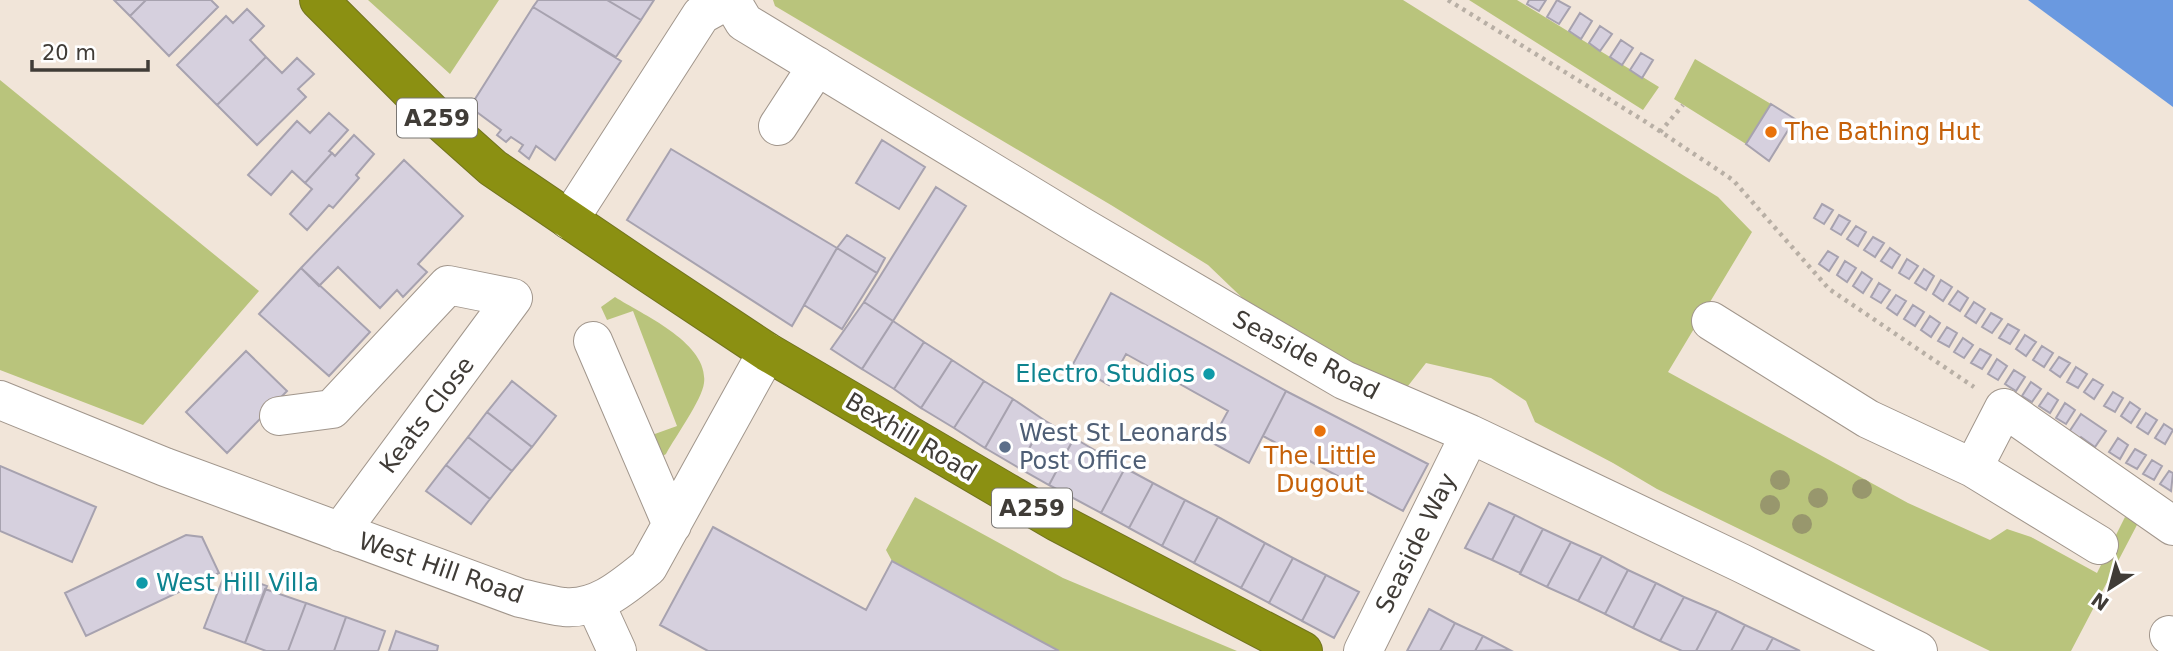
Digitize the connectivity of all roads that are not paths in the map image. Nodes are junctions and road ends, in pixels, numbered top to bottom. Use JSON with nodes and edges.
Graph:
{"nodes":[{"id":1,"x":320,"y":0,"type":"edge"},
{"id":2,"x":729,"y":0,"type":"edge"},
{"id":3,"x":817,"y":66,"type":"junction"},
{"id":4,"x":778,"y":126,"type":"dead end"},
{"id":5,"x":569,"y":220,"type":"junction"},
{"id":6,"x":1711,"y":321,"type":"dead end"},
{"id":7,"x":593,"y":341,"type":"dead end"},
{"id":8,"x":767,"y":352,"type":"junction"},
{"id":9,"x":0,"y":400,"type":"edge"},
{"id":10,"x":279,"y":416,"type":"dead end"},
{"id":11,"x":1470,"y":434,"type":"junction"},
{"id":12,"x":1973,"y":468,"type":"junction"},
{"id":13,"x":672,"y":525,"type":"junction"},
{"id":14,"x":2173,"y":526,"type":"edge"},
{"id":15,"x":340,"y":532,"type":"junction"},
{"id":16,"x":2099,"y":545,"type":"dead end"},
{"id":17,"x":596,"y":603,"type":"junction"},
{"id":18,"x":617,"y":651,"type":"edge"},
{"id":19,"x":1303,"y":651,"type":"edge"},
{"id":20,"x":1363,"y":651,"type":"edge"},
{"id":21,"x":1918,"y":651,"type":"edge"}],
"edges":[{"from":1,"to":5,"type":"highway","number":"A259"},
{"from":2,"to":3,"type":"street","name":"Seaside Road"},
{"from":2,"to":5,"type":"street"},
{"from":3,"to":4,"type":"street"},
{"from":3,"to":11,"type":"street","name":"Seaside Road"},
{"from":5,"to":8,"type":"highway","name":"Bexhill Road","number":"A259"},
{"from":6,"to":12,"type":"street"},
{"from":7,"to":13,"type":"street"},
{"from":8,"to":13,"type":"street","name":"West Hill Road"},
{"from":8,"to":19,"type":"highway","name":"Bexhill Road","number":"A259"},
{"from":9,"to":15,"type":"street","name":"West Hill Road"},
{"from":10,"to":15,"type":"street","name":"Keats Close"},
{"from":11,"to":20,"type":"street","name":"Seaside Way"},
{"from":11,"to":21,"type":"street","name":"Seaside Road"},
{"from":12,"to":14,"type":"street"},
{"from":12,"to":16,"type":"street"},
{"from":13,"to":17,"type":"street","name":"West Hill Road"},
{"from":15,"to":17,"type":"street","name":"West Hill Road"},
{"from":17,"to":18,"type":"street"}]}
